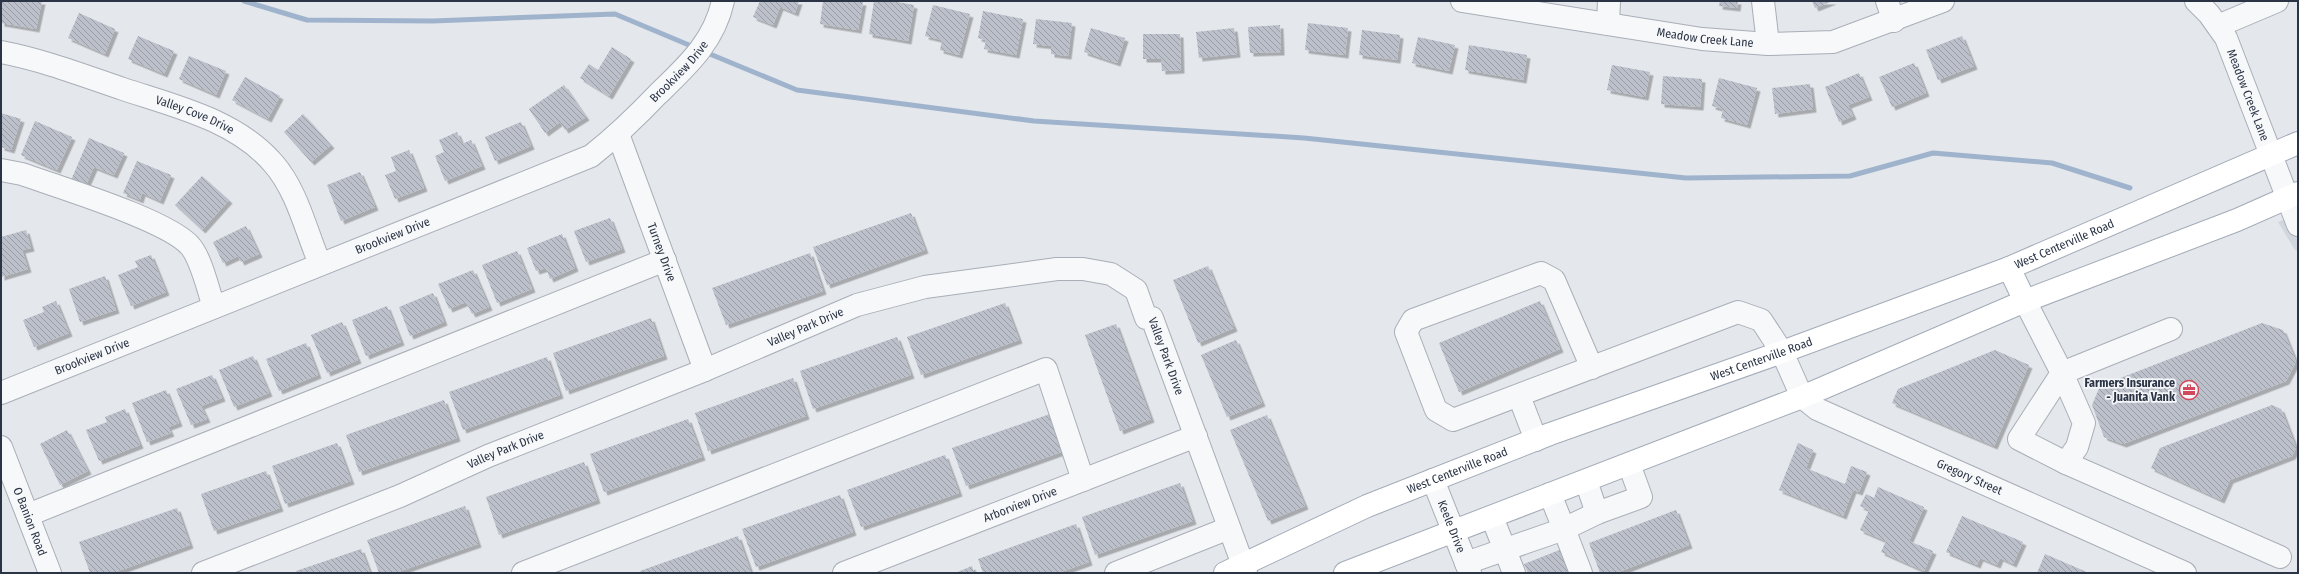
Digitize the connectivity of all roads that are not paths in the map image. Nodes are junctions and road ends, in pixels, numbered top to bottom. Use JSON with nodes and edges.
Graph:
{"nodes":[{"id":1,"x":1462,"y":1,"type":"edge"},
{"id":2,"x":1609,"y":1,"type":"edge"},
{"id":3,"x":1763,"y":1,"type":"edge"},
{"id":4,"x":1943,"y":1,"type":"edge"},
{"id":5,"x":2196,"y":1,"type":"edge"},
{"id":6,"x":2277,"y":1,"type":"edge"},
{"id":7,"x":721,"y":9,"type":"edge"},
{"id":8,"x":2233,"y":9,"type":"edge"},
{"id":9,"x":1890,"y":11,"type":"edge"},
{"id":10,"x":1608,"y":24,"type":"junction"},
{"id":11,"x":2218,"y":26,"type":"junction"},
{"id":12,"x":1768,"y":44,"type":"junction"},
{"id":13,"x":1,"y":52,"type":"edge"},
{"id":14,"x":618,"y":134,"type":"junction"},
{"id":15,"x":2298,"y":143,"type":"edge"},
{"id":16,"x":2272,"y":154,"type":"junction"},
{"id":17,"x":1,"y":170,"type":"edge"},
{"id":18,"x":2292,"y":195,"type":"edge"},
{"id":19,"x":2298,"y":225,"type":"edge"},
{"id":20,"x":665,"y":260,"type":"junction"},
{"id":21,"x":320,"y":264,"type":"junction"},
{"id":22,"x":2009,"y":268,"type":"junction"},
{"id":23,"x":2024,"y":301,"type":"junction"},
{"id":24,"x":214,"y":307,"type":"junction"},
{"id":25,"x":2171,"y":329,"type":"dead end"},
{"id":26,"x":1782,"y":352,"type":"junction"},
{"id":27,"x":1592,"y":368,"type":"junction"},
{"id":28,"x":705,"y":370,"type":"junction"},
{"id":29,"x":2062,"y":373,"type":"junction"},
{"id":30,"x":1,"y":393,"type":"edge"},
{"id":31,"x":1519,"y":396,"type":"junction"},
{"id":32,"x":1802,"y":397,"type":"junction"},
{"id":33,"x":1196,"y":436,"type":"junction"},
{"id":34,"x":1536,"y":440,"type":"junction"},
{"id":35,"x":1,"y":447,"type":"edge"},
{"id":36,"x":2066,"y":463,"type":"junction"},
{"id":37,"x":1629,"y":464,"type":"junction"},
{"id":38,"x":1083,"y":480,"type":"junction"},
{"id":39,"x":1433,"y":480,"type":"junction"},
{"id":40,"x":1586,"y":480,"type":"junction"},
{"id":41,"x":1550,"y":494,"type":"junction"},
{"id":42,"x":1597,"y":513,"type":"junction"},
{"id":43,"x":28,"y":516,"type":"junction"},
{"id":44,"x":1492,"y":517,"type":"junction"},
{"id":45,"x":1229,"y":528,"type":"junction"},
{"id":46,"x":1564,"y":529,"type":"junction"},
{"id":47,"x":1453,"y":532,"type":"junction"},
{"id":48,"x":1505,"y":550,"type":"junction"},
{"id":49,"x":2280,"y":557,"type":"dead end"},
{"id":50,"x":1383,"y":567,"type":"edge"},
{"id":51,"x":1468,"y":568,"type":"edge"},
{"id":52,"x":1238,"y":571,"type":"edge"},
{"id":53,"x":50,"y":573,"type":"edge"},
{"id":54,"x":203,"y":573,"type":"edge"},
{"id":55,"x":523,"y":573,"type":"edge"},
{"id":56,"x":844,"y":573,"type":"edge"},
{"id":57,"x":1116,"y":573,"type":"edge"},
{"id":58,"x":1345,"y":573,"type":"edge"},
{"id":59,"x":1514,"y":573,"type":"edge"},
{"id":60,"x":1581,"y":573,"type":"edge"},
{"id":61,"x":2186,"y":573,"type":"edge"}],
"edges":[{"from":1,"to":10,"type":"street","name":"Meadow Creek Lane"},
{"from":2,"to":10,"type":"street"},
{"from":3,"to":12,"type":"street"},
{"from":4,"to":9,"type":"street","name":"Meadow Creek Lane"},
{"from":5,"to":11,"type":"street","name":"Meadow Creek Lane"},
{"from":6,"to":8,"type":"street"},
{"from":7,"to":14,"type":"street","name":"Brookview Drive"},
{"from":8,"to":11,"type":"street"},
{"from":9,"to":12,"type":"street","name":"Meadow Creek Lane"},
{"from":10,"to":12,"type":"street","name":"Meadow Creek Lane"},
{"from":11,"to":16,"type":"street","name":"Meadow Creek Lane"},
{"from":13,"to":21,"type":"street","name":"Valley Cove Drive"},
{"from":14,"to":20,"type":"street","name":"Turney Drive"},
{"from":14,"to":21,"type":"street","name":"Brookview Drive"},
{"from":15,"to":16,"type":"main road","name":"West Centerville Road"},
{"from":16,"to":18,"type":"street","name":"Meadow Creek Lane"},
{"from":16,"to":22,"type":"main road","name":"West Centerville Road"},
{"from":17,"to":24,"type":"street"},
{"from":18,"to":19,"type":"street","name":"Meadow Creek Lane"},
{"from":18,"to":23,"type":"main road"},
{"from":20,"to":28,"type":"street","name":"Turney Drive"},
{"from":20,"to":43,"type":"street"},
{"from":21,"to":24,"type":"street","name":"Brookview Drive"},
{"from":22,"to":23,"type":"main road"},
{"from":22,"to":26,"type":"main road","name":"West Centerville Road"},
{"from":23,"to":29,"type":"street"},
{"from":23,"to":32,"type":"main road"},
{"from":24,"to":30,"type":"street","name":"Brookview Drive"},
{"from":25,"to":29,"type":"street"},
{"from":26,"to":27,"type":"street","name":"Gregory Street"},
{"from":26,"to":32,"type":"street","name":"Gregory Street"},
{"from":26,"to":34,"type":"main road","name":"West Centerville Road"},
{"from":27,"to":31,"type":"street","name":"Gregory Street"},
{"from":27,"to":31,"type":"street","name":"Gregory Street"},
{"from":28,"to":33,"type":"street","name":"Valley Park Drive"},
{"from":28,"to":54,"type":"street","name":"Valley Park Drive"},
{"from":29,"to":36,"type":"street"},
{"from":29,"to":36,"type":"street"},
{"from":31,"to":34,"type":"street"},
{"from":32,"to":37,"type":"main road"},
{"from":32,"to":61,"type":"street","name":"Gregory Street"},
{"from":33,"to":38,"type":"street","name":"Arborview Drive"},
{"from":33,"to":45,"type":"street","name":"Valley Park Drive"},
{"from":34,"to":39,"type":"main road","name":"West Centerville Road"},
{"from":35,"to":43,"type":"street","name":"O Banion Road"},
{"from":36,"to":49,"type":"street"},
{"from":37,"to":40,"type":"main road"},
{"from":37,"to":42,"type":"street"},
{"from":38,"to":55,"type":"street"},
{"from":38,"to":56,"type":"street","name":"Arborview Drive"},
{"from":39,"to":47,"type":"street","name":"Keele Drive"},
{"from":39,"to":52,"type":"main road","name":"West Centerville Road"},
{"from":40,"to":41,"type":"main road"},
{"from":40,"to":42,"type":"street"},
{"from":41,"to":44,"type":"main road"},
{"from":41,"to":46,"type":"street"},
{"from":42,"to":46,"type":"street"},
{"from":43,"to":53,"type":"street","name":"O Banion Road"},
{"from":44,"to":47,"type":"main road"},
{"from":44,"to":48,"type":"street"},
{"from":45,"to":52,"type":"street","name":"Valley Park Drive"},
{"from":45,"to":57,"type":"street"},
{"from":46,"to":48,"type":"street"},
{"from":46,"to":60,"type":"street"},
{"from":47,"to":50,"type":"main road"},
{"from":47,"to":51,"type":"street","name":"Keele Drive"},
{"from":48,"to":51,"type":"street"},
{"from":48,"to":59,"type":"street"},
{"from":50,"to":58,"type":"main road"}]}
